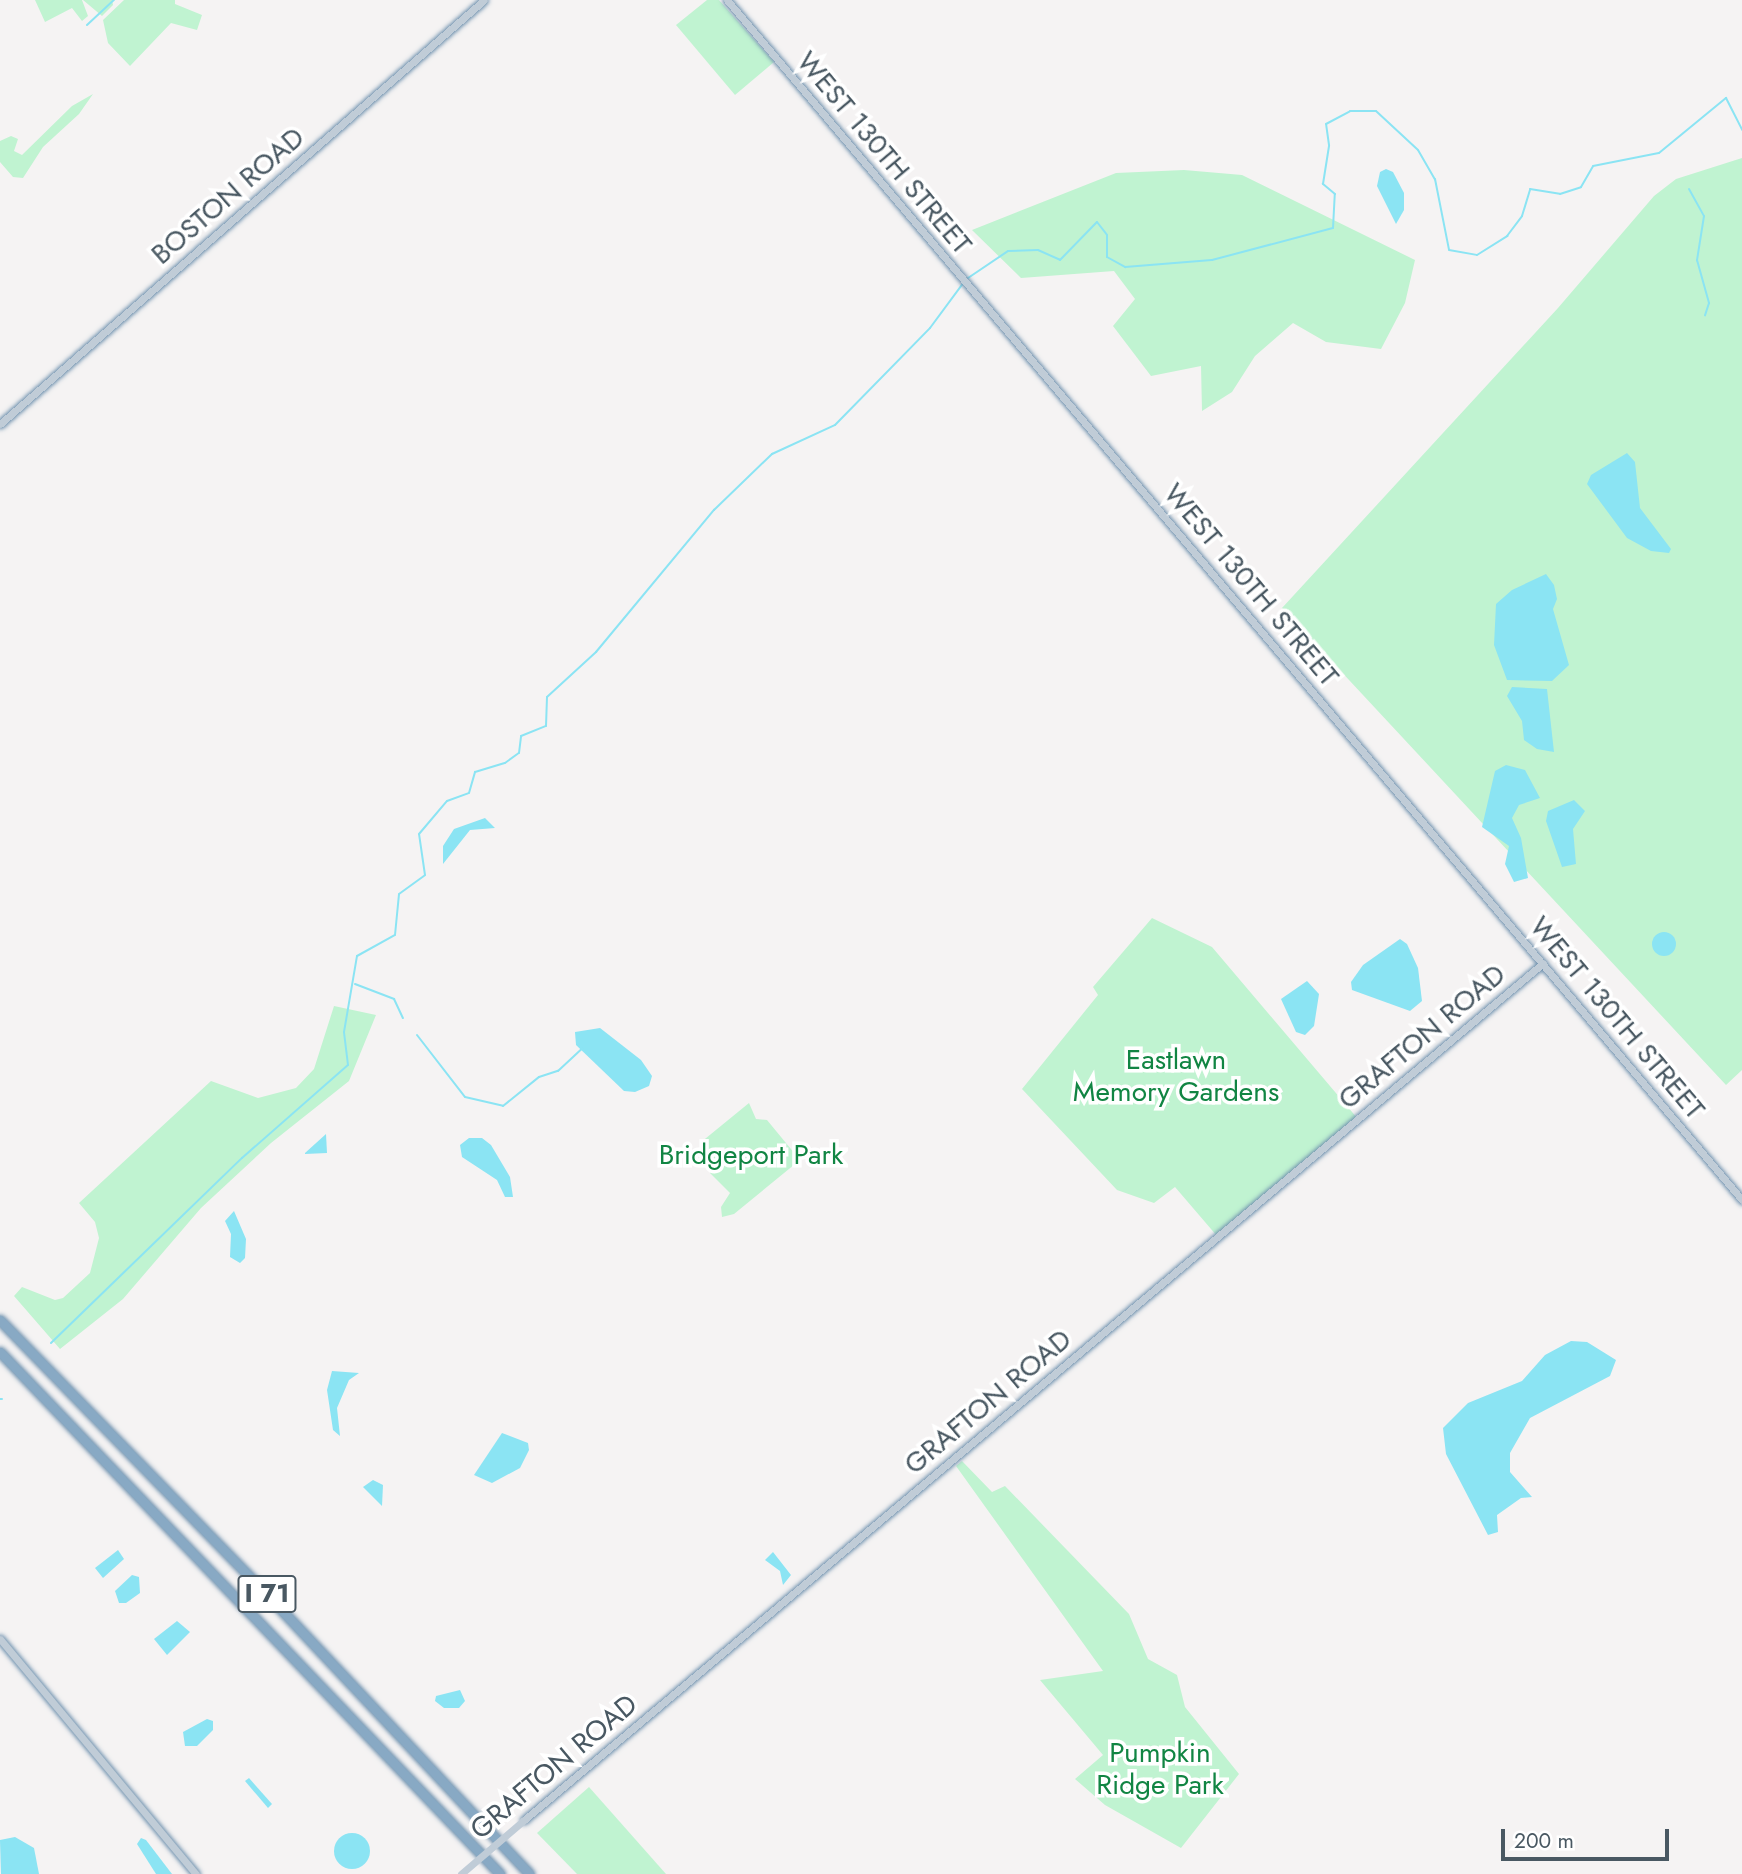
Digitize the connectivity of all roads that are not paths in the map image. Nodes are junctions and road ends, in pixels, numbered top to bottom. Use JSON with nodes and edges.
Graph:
{"nodes":[{"id":1,"x":484,"y":0,"type":"edge"},
{"id":2,"x":727,"y":0,"type":"edge"},
{"id":3,"x":0,"y":424,"type":"edge"},
{"id":4,"x":1543,"y":963,"type":"junction"},
{"id":5,"x":1742,"y":1200,"type":"edge"},
{"id":6,"x":0,"y":1320,"type":"edge"},
{"id":7,"x":0,"y":1352,"type":"edge"},
{"id":8,"x":0,"y":1639,"type":"edge"},
{"id":9,"x":196,"y":1874,"type":"edge"},
{"id":10,"x":460,"y":1874,"type":"edge"},
{"id":11,"x":500,"y":1874,"type":"edge"},
{"id":12,"x":529,"y":1874,"type":"edge"}],
"edges":[{"from":1,"to":3,"type":"street","name":"BOSTON ROAD"},
{"from":2,"to":4,"type":"street","name":"WEST 130TH STREET"},
{"from":4,"to":5,"type":"street","name":"WEST 130TH STREET"},
{"from":4,"to":10,"type":"street","name":"GRAFTON ROAD","bridge":true},
{"from":6,"to":12,"type":"highway","number":"I 71"},
{"from":7,"to":11,"type":"highway","number":"I 71"},
{"from":8,"to":9,"type":"street"}]}
